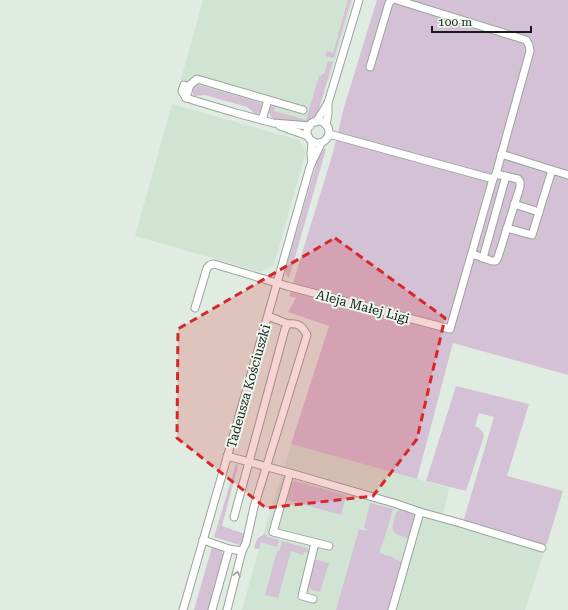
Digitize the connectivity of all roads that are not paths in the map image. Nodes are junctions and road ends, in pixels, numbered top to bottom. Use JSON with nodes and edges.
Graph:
{"nodes":[{"id":1,"x":359,"y":0,"type":"edge"},
{"id":2,"x":392,"y":0,"type":"edge"},
{"id":3,"x":397,"y":0,"type":"edge"},
{"id":4,"x":370,"y":67,"type":"dead end"},
{"id":5,"x":184,"y":85,"type":"dead end"},
{"id":6,"x":186,"y":98,"type":"junction"},
{"id":7,"x":268,"y":100,"type":"junction"},
{"id":8,"x":328,"y":103,"type":"junction"},
{"id":9,"x":303,"y":110,"type":"dead end"},
{"id":10,"x":262,"y":120,"type":"junction"},
{"id":11,"x":273,"y":123,"type":"junction"},
{"id":12,"x":313,"y":124,"type":"junction"},
{"id":13,"x":326,"y":125,"type":"junction"},
{"id":14,"x":329,"y":134,"type":"junction"},
{"id":15,"x":310,"y":138,"type":"junction"},
{"id":16,"x":321,"y":143,"type":"junction"},
{"id":17,"x":501,"y":154,"type":"junction"},
{"id":18,"x":312,"y":162,"type":"junction"},
{"id":19,"x":552,"y":170,"type":"junction"},
{"id":20,"x":568,"y":175,"type":"edge"},
{"id":21,"x":495,"y":176,"type":"junction"},
{"id":22,"x":506,"y":176,"type":"junction"},
{"id":23,"x":514,"y":204,"type":"junction"},
{"id":24,"x":539,"y":212,"type":"junction"},
{"id":25,"x":507,"y":228,"type":"junction"},
{"id":26,"x":472,"y":254,"type":"junction"},
{"id":27,"x":483,"y":258,"type":"junction"},
{"id":28,"x":277,"y":283,"type":"junction"},
{"id":29,"x":195,"y":308,"type":"dead end"},
{"id":30,"x":268,"y":316,"type":"junction"},
{"id":31,"x":288,"y":324,"type":"junction"},
{"id":32,"x":228,"y":456,"type":"junction"},
{"id":33,"x":249,"y":462,"type":"junction"},
{"id":34,"x":267,"y":466,"type":"junction"},
{"id":35,"x":290,"y":473,"type":"junction"},
{"id":36,"x":420,"y":512,"type":"junction"},
{"id":37,"x":234,"y":517,"type":"dead end"},
{"id":38,"x":203,"y":540,"type":"junction"},
{"id":39,"x":315,"y":543,"type":"junction"},
{"id":40,"x":329,"y":546,"type":"dead end"},
{"id":41,"x":229,"y":548,"type":"junction"},
{"id":42,"x":542,"y":548,"type":"dead end"},
{"id":43,"x":242,"y":552,"type":"junction"},
{"id":44,"x":313,"y":599,"type":"dead end"},
{"id":45,"x":183,"y":610,"type":"edge"},
{"id":46,"x":212,"y":610,"type":"edge"},
{"id":47,"x":227,"y":610,"type":"edge"},
{"id":48,"x":392,"y":610,"type":"edge"}],
"edges":[{"from":1,"to":8,"type":"street"},
{"from":2,"to":4,"type":"street"},
{"from":3,"to":17,"type":"street"},
{"from":5,"to":6,"type":"street"},
{"from":6,"to":7,"type":"street"},
{"from":6,"to":10,"type":"street"},
{"from":7,"to":9,"type":"street"},
{"from":7,"to":10,"type":"street"},
{"from":8,"to":12,"type":"street"},
{"from":8,"to":13,"type":"street"},
{"from":10,"to":11,"type":"street"},
{"from":11,"to":12,"type":"street"},
{"from":11,"to":15,"type":"street"},
{"from":12,"to":13,"type":"street"},
{"from":12,"to":15,"type":"street"},
{"from":13,"to":14,"type":"street"},
{"from":14,"to":16,"type":"street"},
{"from":14,"to":21,"type":"street"},
{"from":15,"to":16,"type":"street"},
{"from":15,"to":18,"type":"street","name":"Tadeusza Kościuszki"},
{"from":16,"to":18,"type":"street","name":"Tadeusza Kościuszki"},
{"from":17,"to":19,"type":"street"},
{"from":17,"to":21,"type":"street"},
{"from":18,"to":28,"type":"street","name":"Tadeusza Kościuszki"},
{"from":19,"to":20,"type":"street"},
{"from":19,"to":24,"type":"street"},
{"from":21,"to":22,"type":"street"},
{"from":21,"to":26,"type":"street"},
{"from":22,"to":23,"type":"street"},
{"from":22,"to":27,"type":"street"},
{"from":23,"to":24,"type":"street"},
{"from":23,"to":25,"type":"street"},
{"from":24,"to":25,"type":"street"},
{"from":25,"to":27,"type":"street"},
{"from":26,"to":27,"type":"street"},
{"from":26,"to":28,"type":"street","name":"Aleja Małej Ligi"},
{"from":28,"to":29,"type":"street","name":"Aleja Małej Ligi"},
{"from":28,"to":30,"type":"street","name":"Tadeusza Kościuszki"},
{"from":30,"to":31,"type":"street"},
{"from":30,"to":32,"type":"street","name":"Tadeusza Kościuszki"},
{"from":31,"to":33,"type":"street"},
{"from":31,"to":34,"type":"street"},
{"from":32,"to":33,"type":"street"},
{"from":32,"to":38,"type":"street","name":"Tadeusza Kościuszki"},
{"from":33,"to":34,"type":"street"},
{"from":33,"to":37,"type":"street"},
{"from":34,"to":35,"type":"street"},
{"from":34,"to":43,"type":"street"},
{"from":35,"to":36,"type":"street"},
{"from":35,"to":39,"type":"street"},
{"from":36,"to":42,"type":"street"},
{"from":36,"to":48,"type":"street"},
{"from":38,"to":41,"type":"street"},
{"from":38,"to":45,"type":"street","name":"Tadeusza Kościuszki"},
{"from":39,"to":40,"type":"street"},
{"from":39,"to":44,"type":"street"},
{"from":41,"to":43,"type":"street"},
{"from":41,"to":46,"type":"street"},
{"from":47,"to":43,"type":"street","one_way":true}]}
